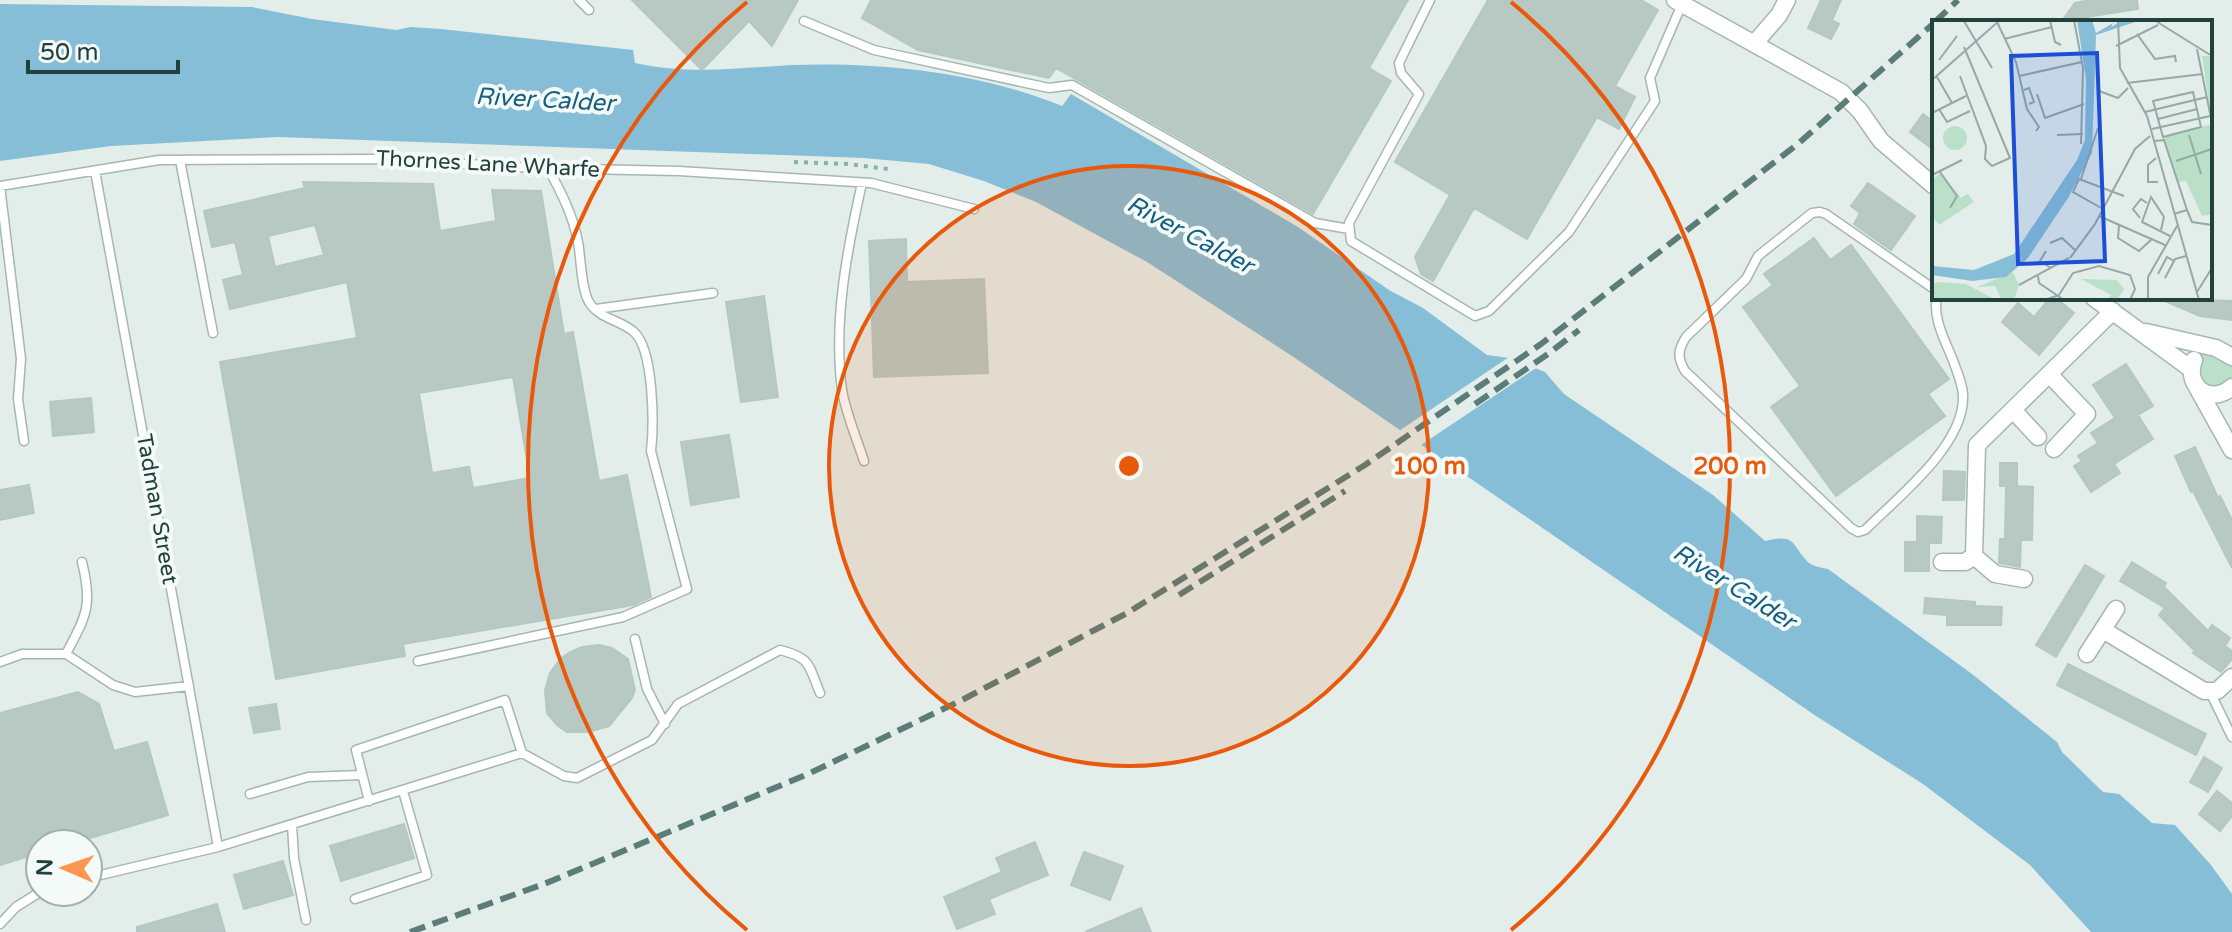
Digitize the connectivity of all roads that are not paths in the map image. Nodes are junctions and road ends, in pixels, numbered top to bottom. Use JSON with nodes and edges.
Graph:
{"nodes":[{"id":1,"x":579,"y":0,"type":"edge"},
{"id":2,"x":1430,"y":0,"type":"edge"},
{"id":3,"x":1787,"y":0,"type":"edge"},
{"id":4,"x":1679,"y":2,"type":"edge"},
{"id":5,"x":589,"y":10,"type":"dead end"},
{"id":6,"x":804,"y":21,"type":"dead end"},
{"id":7,"x":1754,"y":44,"type":"junction"},
{"id":8,"x":180,"y":160,"type":"junction"},
{"id":9,"x":548,"y":168,"type":"junction"},
{"id":10,"x":95,"y":171,"type":"junction"},
{"id":11,"x":862,"y":183,"type":"junction"},
{"id":12,"x":1932,"y":184,"type":"edge"},
{"id":13,"x":0,"y":186,"type":"edge"},
{"id":14,"x":974,"y":209,"type":"dead end"},
{"id":15,"x":1349,"y":229,"type":"junction"},
{"id":16,"x":1932,"y":288,"type":"edge"},
{"id":17,"x":713,"y":293,"type":"dead end"},
{"id":18,"x":1937,"y":300,"type":"edge"},
{"id":19,"x":2097,"y":300,"type":"edge"},
{"id":20,"x":596,"y":309,"type":"junction"},
{"id":21,"x":2113,"y":311,"type":"junction"},
{"id":22,"x":2138,"y":329,"type":"junction"},
{"id":23,"x":213,"y":333,"type":"dead end"},
{"id":24,"x":2227,"y":353,"type":"edge"},
{"id":25,"x":2049,"y":374,"type":"junction"},
{"id":26,"x":2192,"y":375,"type":"junction"},
{"id":27,"x":2228,"y":390,"type":"edge"},
{"id":28,"x":2013,"y":410,"type":"junction"},
{"id":29,"x":2220,"y":428,"type":"junction"},
{"id":30,"x":2038,"y":437,"type":"dead end"},
{"id":31,"x":24,"y":441,"type":"dead end"},
{"id":32,"x":2054,"y":449,"type":"dead end"},
{"id":33,"x":2232,"y":450,"type":"edge"},
{"id":34,"x":864,"y":461,"type":"dead end"},
{"id":35,"x":1974,"y":556,"type":"junction"},
{"id":36,"x":82,"y":562,"type":"dead end"},
{"id":37,"x":1942,"y":562,"type":"dead end"},
{"id":38,"x":2024,"y":579,"type":"dead end"},
{"id":39,"x":2116,"y":609,"type":"dead end"},
{"id":40,"x":2103,"y":630,"type":"junction"},
{"id":41,"x":635,"y":639,"type":"dead end"},
{"id":42,"x":66,"y":654,"type":"junction"},
{"id":43,"x":2087,"y":654,"type":"dead end"},
{"id":44,"x":418,"y":661,"type":"dead end"},
{"id":45,"x":0,"y":662,"type":"edge"},
{"id":46,"x":2232,"y":677,"type":"edge"},
{"id":47,"x":189,"y":686,"type":"junction"},
{"id":48,"x":2210,"y":692,"type":"junction"},
{"id":49,"x":820,"y":693,"type":"dead end"},
{"id":50,"x":665,"y":724,"type":"junction"},
{"id":51,"x":2232,"y":737,"type":"edge"},
{"id":52,"x":522,"y":753,"type":"junction"},
{"id":53,"x":362,"y":775,"type":"junction"},
{"id":54,"x":403,"y":791,"type":"junction"},
{"id":55,"x":250,"y":794,"type":"dead end"},
{"id":56,"x":369,"y":801,"type":"junction"},
{"id":57,"x":289,"y":826,"type":"junction"},
{"id":58,"x":218,"y":847,"type":"junction"},
{"id":59,"x":104,"y":874,"type":"edge"},
{"id":60,"x":355,"y":899,"type":"dead end"},
{"id":61,"x":24,"y":902,"type":"edge"},
{"id":62,"x":306,"y":920,"type":"dead end"},
{"id":63,"x":0,"y":924,"type":"edge"}],
"edges":[{"from":1,"to":5,"type":"lane"},
{"from":2,"to":15,"type":"lane"},
{"from":3,"to":7,"type":"street"},
{"from":4,"to":7,"type":"street"},
{"from":4,"to":15,"type":"lane"},
{"from":6,"to":15,"type":"lane"},
{"from":7,"to":12,"type":"street"},
{"from":8,"to":9,"type":"lane","name":"Thornes Lane Wharfe"},
{"from":8,"to":10,"type":"lane","name":"Thornes Lane Wharfe"},
{"from":8,"to":23,"type":"lane"},
{"from":9,"to":11,"type":"lane","name":"Thornes Lane Wharfe"},
{"from":9,"to":20,"type":"lane"},
{"from":10,"to":13,"type":"lane","name":"Thornes Lane Wharfe"},
{"from":10,"to":47,"type":"lane","name":"Tadman Street"},
{"from":11,"to":14,"type":"lane","name":"Thornes Lane Wharfe"},
{"from":11,"to":34,"type":"lane"},
{"from":13,"to":31,"type":"lane"},
{"from":16,"to":18,"type":"lane"},
{"from":17,"to":20,"type":"lane"},
{"from":19,"to":21,"type":"street"},
{"from":20,"to":44,"type":"lane"},
{"from":21,"to":22,"type":"street"},
{"from":21,"to":25,"type":"street"},
{"from":22,"to":24,"type":"street"},
{"from":22,"to":26,"type":"street"},
{"from":24,"to":26,"type":"street"},
{"from":25,"to":28,"type":"street"},
{"from":25,"to":32,"type":"street"},
{"from":26,"to":27,"type":"street"},
{"from":26,"to":29,"type":"street"},
{"from":27,"to":29,"type":"street"},
{"from":28,"to":30,"type":"street"},
{"from":28,"to":35,"type":"street"},
{"from":29,"to":33,"type":"street"},
{"from":35,"to":37,"type":"street"},
{"from":35,"to":38,"type":"street"},
{"from":36,"to":42,"type":"lane"},
{"from":39,"to":40,"type":"street"},
{"from":40,"to":43,"type":"street"},
{"from":40,"to":48,"type":"street"},
{"from":41,"to":50,"type":"lane"},
{"from":42,"to":45,"type":"lane"},
{"from":42,"to":47,"type":"lane"},
{"from":46,"to":48,"type":"street"},
{"from":47,"to":58,"type":"lane","name":"Tadman Street"},
{"from":48,"to":51,"type":"lane"},
{"from":49,"to":50,"type":"lane"},
{"from":50,"to":52,"type":"lane"},
{"from":52,"to":53,"type":"lane"},
{"from":52,"to":54,"type":"lane"},
{"from":53,"to":55,"type":"lane"},
{"from":53,"to":56,"type":"lane"},
{"from":54,"to":56,"type":"lane"},
{"from":54,"to":60,"type":"lane"},
{"from":56,"to":57,"type":"lane"},
{"from":57,"to":58,"type":"lane"},
{"from":57,"to":62,"type":"lane"},
{"from":58,"to":59,"type":"lane"},
{"from":61,"to":63,"type":"lane"}]}
